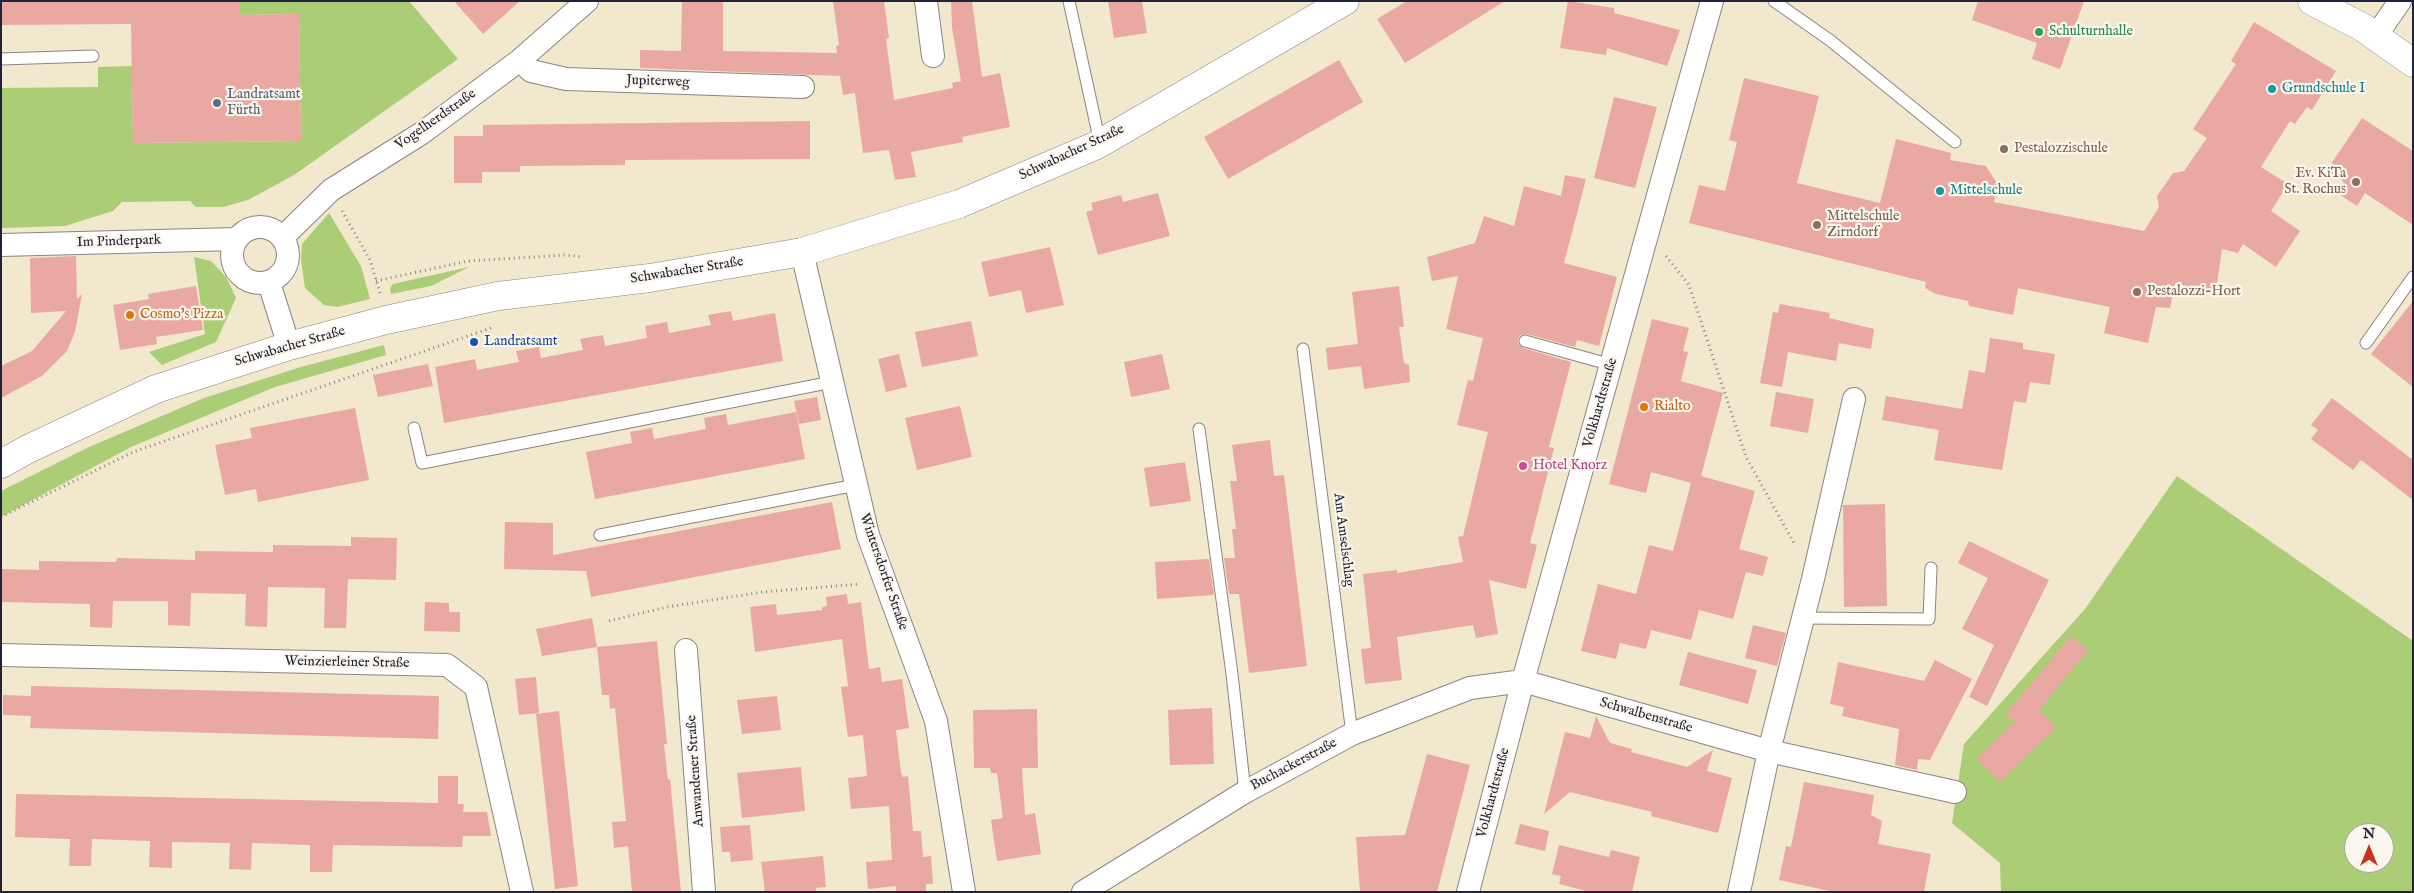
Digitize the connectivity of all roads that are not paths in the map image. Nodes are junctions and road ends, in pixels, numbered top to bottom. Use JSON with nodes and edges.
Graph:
{"nodes":[{"id":1,"x":587,"y":1,"type":"edge"},
{"id":2,"x":926,"y":1,"type":"edge"},
{"id":3,"x":1069,"y":1,"type":"edge"},
{"id":4,"x":1345,"y":1,"type":"edge"},
{"id":5,"x":1712,"y":1,"type":"edge"},
{"id":6,"x":1774,"y":1,"type":"edge"},
{"id":7,"x":2312,"y":1,"type":"edge"},
{"id":8,"x":2400,"y":1,"type":"edge"},
{"id":9,"x":2376,"y":36,"type":"junction"},
{"id":10,"x":93,"y":56,"type":"dead end"},
{"id":11,"x":934,"y":56,"type":"dead end"},
{"id":12,"x":1,"y":59,"type":"edge"},
{"id":13,"x":520,"y":60,"type":"junction"},
{"id":14,"x":2413,"y":63,"type":"edge"},
{"id":15,"x":802,"y":87,"type":"dead end"},
{"id":16,"x":1955,"y":142,"type":"dead end"},
{"id":17,"x":1100,"y":143,"type":"junction"},
{"id":18,"x":284,"y":236,"type":"junction"},
{"id":19,"x":236,"y":239,"type":"junction"},
{"id":20,"x":1,"y":245,"type":"edge"},
{"id":21,"x":802,"y":252,"type":"junction"},
{"id":22,"x":2413,"y":277,"type":"edge"},
{"id":23,"x":269,"y":283,"type":"junction"},
{"id":24,"x":1525,"y":341,"type":"dead end"},
{"id":25,"x":2366,"y":343,"type":"dead end"},
{"id":26,"x":289,"y":346,"type":"junction"},
{"id":27,"x":1303,"y":349,"type":"dead end"},
{"id":28,"x":1612,"y":365,"type":"junction"},
{"id":29,"x":832,"y":382,"type":"junction"},
{"id":30,"x":1854,"y":399,"type":"dead end"},
{"id":31,"x":414,"y":428,"type":"dead end"},
{"id":32,"x":1199,"y":429,"type":"dead end"},
{"id":33,"x":1,"y":464,"type":"edge"},
{"id":34,"x":856,"y":485,"type":"junction"},
{"id":35,"x":600,"y":535,"type":"dead end"},
{"id":36,"x":1931,"y":568,"type":"dead end"},
{"id":37,"x":1802,"y":618,"type":"junction"},
{"id":38,"x":686,"y":650,"type":"dead end"},
{"id":39,"x":1,"y":655,"type":"edge"},
{"id":40,"x":1524,"y":681,"type":"junction"},
{"id":41,"x":1352,"y":734,"type":"junction"},
{"id":42,"x":1769,"y":751,"type":"junction"},
{"id":43,"x":1244,"y":792,"type":"junction"},
{"id":44,"x":1955,"y":792,"type":"dead end"},
{"id":45,"x":522,"y":892,"type":"edge"},
{"id":46,"x":704,"y":892,"type":"edge"},
{"id":47,"x":964,"y":892,"type":"edge"},
{"id":48,"x":1083,"y":892,"type":"edge"},
{"id":49,"x":1468,"y":892,"type":"edge"},
{"id":50,"x":1739,"y":892,"type":"edge"}],
"edges":[{"from":1,"to":13,"type":"street","name":"Vogelherdstraße"},
{"from":2,"to":11,"type":"street"},
{"from":3,"to":17,"type":"lane"},
{"from":4,"to":17,"type":"street","name":"Schwabacher Straße"},
{"from":5,"to":28,"type":"street","name":"Volkhardtstraße"},
{"from":6,"to":16,"type":"lane"},
{"from":7,"to":9,"type":"street"},
{"from":8,"to":9,"type":"street"},
{"from":9,"to":14,"type":"street"},
{"from":10,"to":12,"type":"lane"},
{"from":13,"to":15,"type":"street","name":"Jupiterweg"},
{"from":13,"to":18,"type":"street","name":"Vogelherdstraße"},
{"from":17,"to":21,"type":"street","name":"Schwabacher Straße"},
{"from":18,"to":19,"type":"street"},
{"from":18,"to":23,"type":"street"},
{"from":19,"to":20,"type":"street","name":"Im Pinderpark"},
{"from":19,"to":23,"type":"street"},
{"from":21,"to":26,"type":"street","name":"Schwabacher Straße"},
{"from":21,"to":29,"type":"street","name":"Wintersdorfer Straße"},
{"from":22,"to":25,"type":"lane"},
{"from":23,"to":26,"type":"street"},
{"from":24,"to":28,"type":"lane"},
{"from":26,"to":33,"type":"street","name":"Schwabacher Straße"},
{"from":27,"to":41,"type":"lane","name":"Am Amselschlag"},
{"from":28,"to":40,"type":"street","name":"Volkhardtstraße"},
{"from":29,"to":31,"type":"lane"},
{"from":29,"to":34,"type":"street","name":"Wintersdorfer Straße"},
{"from":30,"to":37,"type":"street"},
{"from":32,"to":43,"type":"lane"},
{"from":34,"to":35,"type":"lane"},
{"from":34,"to":47,"type":"street","name":"Wintersdorfer Straße"},
{"from":36,"to":37,"type":"lane"},
{"from":37,"to":42,"type":"street"},
{"from":38,"to":46,"type":"street","name":"Anwandener Straße"},
{"from":39,"to":45,"type":"street","name":"Weinzierleiner Straße"},
{"from":40,"to":41,"type":"street","name":"Buchackerstraße"},
{"from":40,"to":42,"type":"street","name":"Schwalbenstraße"},
{"from":40,"to":49,"type":"street","name":"Volkhardtstraße"},
{"from":41,"to":43,"type":"street","name":"Buchackerstraße"},
{"from":42,"to":44,"type":"street","name":"Schwalbenstraße"},
{"from":42,"to":50,"type":"street"},
{"from":43,"to":48,"type":"street","name":"Buchackerstraße"}]}
